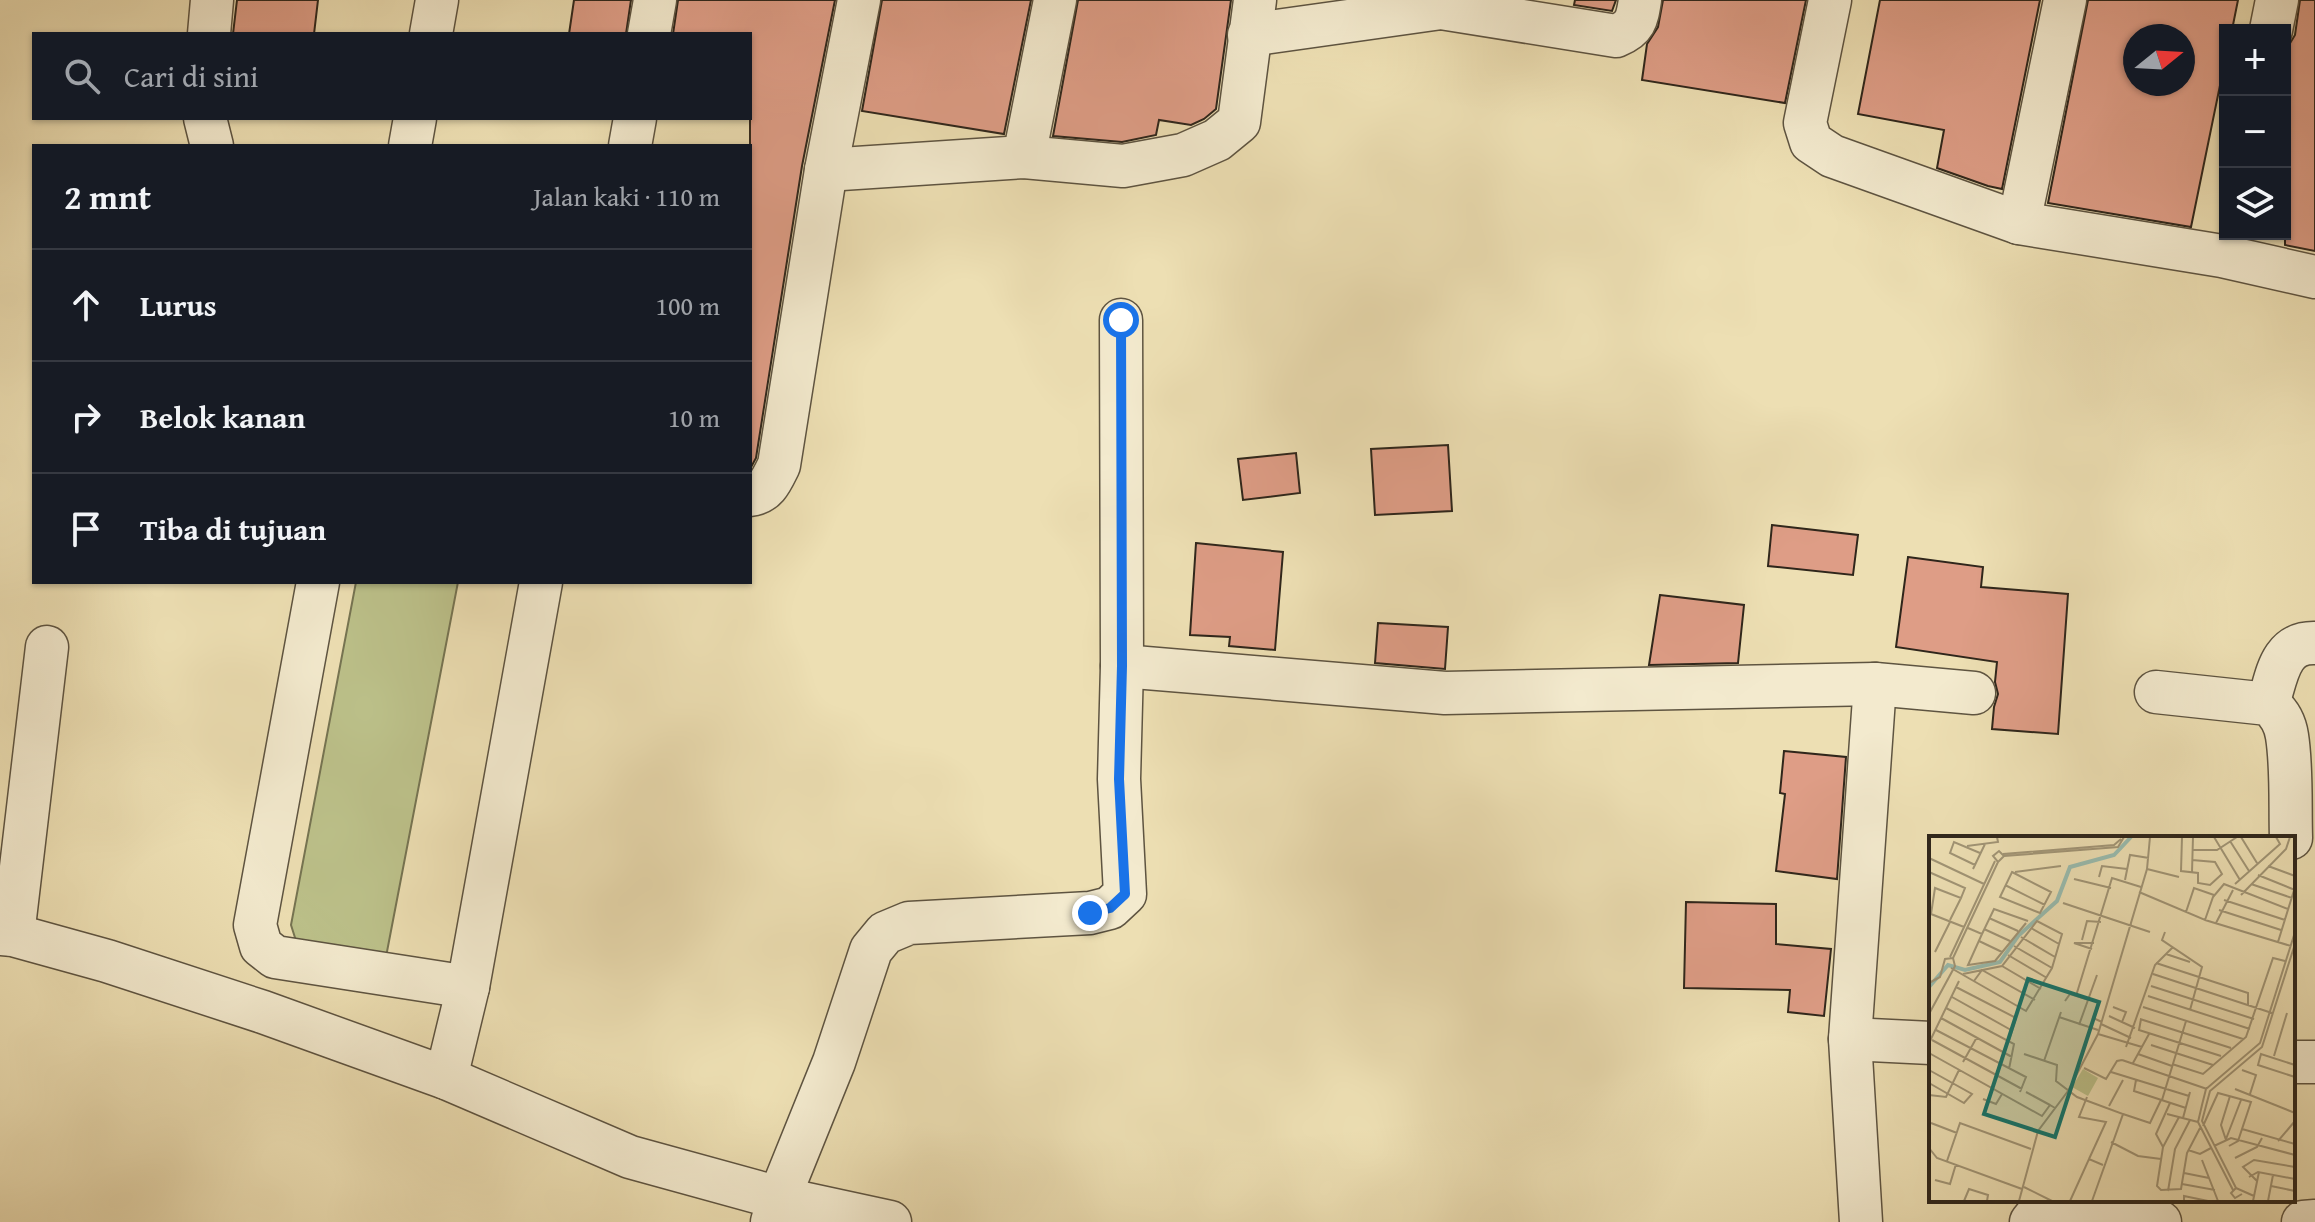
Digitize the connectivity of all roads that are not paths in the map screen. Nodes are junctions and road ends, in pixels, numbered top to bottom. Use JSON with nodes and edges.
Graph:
{"nodes":[{"id":1,"x":212,"y":0,"type":"edge"},
{"id":2,"x":437,"y":0,"type":"edge"},
{"id":3,"x":655,"y":0,"type":"edge"},
{"id":4,"x":859,"y":0,"type":"edge"},
{"id":5,"x":1055,"y":0,"type":"edge"},
{"id":6,"x":1640,"y":0,"type":"edge"},
{"id":7,"x":1830,"y":0,"type":"edge"},
{"id":8,"x":2065,"y":0,"type":"edge"},
{"id":9,"x":2277,"y":0,"type":"edge"},
{"id":10,"x":1442,"y":4,"type":"edge"},
{"id":11,"x":1252,"y":18,"type":"edge"},
{"id":12,"x":2272,"y":24,"type":"edge"},
{"id":13,"x":209,"y":32,"type":"edge"},
{"id":14,"x":431,"y":32,"type":"edge"},
{"id":15,"x":649,"y":32,"type":"edge"},
{"id":16,"x":206,"y":120,"type":"edge"},
{"id":17,"x":415,"y":120,"type":"edge"},
{"id":18,"x":635,"y":120,"type":"edge"},
{"id":19,"x":212,"y":144,"type":"edge"},
{"id":20,"x":410,"y":144,"type":"edge"},
{"id":21,"x":630,"y":144,"type":"edge"},
{"id":22,"x":1024,"y":157,"type":"junction"},
{"id":23,"x":826,"y":170,"type":"junction"},
{"id":24,"x":2019,"y":223,"type":"junction"},
{"id":25,"x":2224,"y":245,"type":"edge"},
{"id":26,"x":2315,"y":277,"type":"edge"},
{"id":27,"x":1121,"y":320,"type":"dead end"},
{"id":28,"x":752,"y":495,"type":"edge"},
{"id":29,"x":318,"y":584,"type":"edge"},
{"id":30,"x":541,"y":584,"type":"edge"},
{"id":31,"x":2315,"y":643,"type":"edge"},
{"id":32,"x":47,"y":647,"type":"dead end"},
{"id":33,"x":1122,"y":666,"type":"junction"},
{"id":34,"x":1875,"y":684,"type":"junction"},
{"id":35,"x":2156,"y":692,"type":"dead end"},
{"id":36,"x":1974,"y":693,"type":"dead end"},
{"id":37,"x":2268,"y":704,"type":"junction"},
{"id":38,"x":2292,"y":836,"type":"edge"},
{"id":39,"x":2315,"y":837,"type":"edge"},
{"id":40,"x":2295,"y":838,"type":"edge"},
{"id":41,"x":6,"y":935,"type":"edge"},
{"id":42,"x":468,"y":987,"type":"junction"},
{"id":43,"x":1850,"y":1039,"type":"junction"},
{"id":44,"x":1929,"y":1043,"type":"edge"},
{"id":45,"x":446,"y":1078,"type":"junction"},
{"id":46,"x":776,"y":1210,"type":"edge"},
{"id":47,"x":2315,"y":1221,"type":"edge"},
{"id":48,"x":890,"y":1222,"type":"edge"},
{"id":49,"x":1861,"y":1222,"type":"edge"},
{"id":50,"x":2031,"y":1222,"type":"edge"},
{"id":51,"x":2160,"y":1222,"type":"edge"},
{"id":52,"x":2303,"y":1222,"type":"edge"}],
"edges":[{"from":1,"to":13,"type":"street"},
{"from":2,"to":14,"type":"street"},
{"from":3,"to":15,"type":"street"},
{"from":4,"to":23,"type":"street"},
{"from":5,"to":22,"type":"street"},
{"from":6,"to":10,"type":"street"},
{"from":7,"to":24,"type":"street"},
{"from":8,"to":24,"type":"street"},
{"from":9,"to":12,"type":"street"},
{"from":10,"to":11,"type":"street"},
{"from":11,"to":22,"type":"street"},
{"from":16,"to":19,"type":"street"},
{"from":17,"to":20,"type":"street"},
{"from":18,"to":21,"type":"street"},
{"from":22,"to":23,"type":"street"},
{"from":23,"to":28,"type":"street"},
{"from":24,"to":25,"type":"street"},
{"from":25,"to":26,"type":"street"},
{"from":27,"to":33,"type":"street"},
{"from":29,"to":42,"type":"street"},
{"from":30,"to":42,"type":"street"},
{"from":31,"to":37,"type":"street"},
{"from":32,"to":41,"type":"street"},
{"from":33,"to":34,"type":"street"},
{"from":33,"to":46,"type":"street"},
{"from":34,"to":36,"type":"street"},
{"from":34,"to":43,"type":"street"},
{"from":35,"to":37,"type":"street"},
{"from":37,"to":38,"type":"street"},
{"from":39,"to":40,"type":"street"},
{"from":41,"to":45,"type":"street"},
{"from":42,"to":45,"type":"street"},
{"from":43,"to":44,"type":"street"},
{"from":43,"to":49,"type":"street"},
{"from":45,"to":46,"type":"street"},
{"from":46,"to":48,"type":"street"},
{"from":47,"to":52,"type":"street"},
{"from":50,"to":51,"type":"street"}]}
